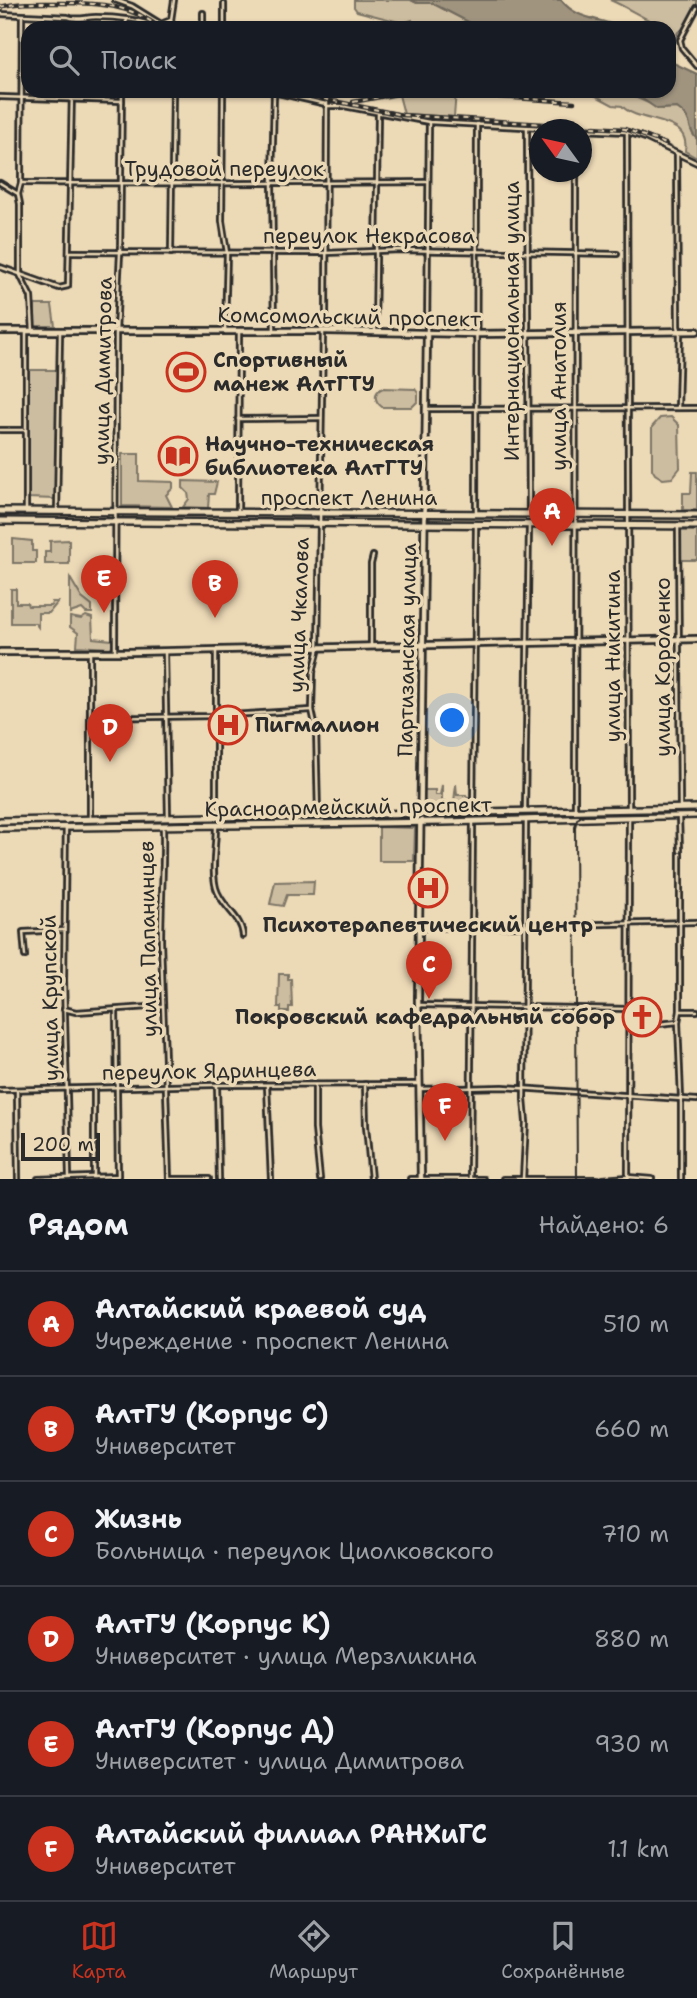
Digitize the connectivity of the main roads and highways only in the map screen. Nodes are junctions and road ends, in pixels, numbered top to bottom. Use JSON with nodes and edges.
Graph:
{"nodes":[{"id":1,"x":0,"y":331,"type":"edge"},
{"id":2,"x":697,"y":331,"type":"edge"},
{"id":3,"x":427,"y":333,"type":"junction"},
{"id":4,"x":0,"y":511,"type":"edge"},
{"id":5,"x":424,"y":515,"type":"junction"},
{"id":6,"x":697,"y":515,"type":"edge"},
{"id":7,"x":0,"y":521,"type":"edge"},
{"id":8,"x":425,"y":525,"type":"junction"},
{"id":9,"x":697,"y":526,"type":"edge"},
{"id":10,"x":697,"y":639,"type":"edge"},
{"id":11,"x":422,"y":644,"type":"junction"},
{"id":12,"x":0,"y":652,"type":"edge"},
{"id":13,"x":697,"y":808,"type":"edge"},
{"id":14,"x":680,"y":812,"type":"junction"},
{"id":15,"x":491,"y":813,"type":"junction"},
{"id":16,"x":629,"y":813,"type":"junction"},
{"id":17,"x":420,"y":815,"type":"junction"},
{"id":18,"x":697,"y":815,"type":"edge"},
{"id":19,"x":294,"y":820,"type":"junction"},
{"id":20,"x":0,"y":821,"type":"edge"},
{"id":21,"x":216,"y":821,"type":"junction"},
{"id":22,"x":491,"y":821,"type":"junction"},
{"id":23,"x":420,"y":822,"type":"junction"},
{"id":24,"x":66,"y":823,"type":"junction"},
{"id":25,"x":0,"y":828,"type":"edge"},
{"id":26,"x":421,"y":1179,"type":"edge"}],
"edges":[{"from":1,"to":3,"type":"main road","name":"Комсомольский проспект"},
{"from":2,"to":3,"type":"main road","name":"Комсомольский проспект"},
{"from":3,"to":5,"type":"main road","name":"Партизанская улица"},
{"from":4,"to":5,"type":"main road","name":"проспект Ленина"},
{"from":5,"to":6,"type":"main road","name":"проспект Ленина"},
{"from":5,"to":8,"type":"main road","name":"Партизанская улица"},
{"from":7,"to":8,"type":"main road","name":"проспект Ленина"},
{"from":8,"to":9,"type":"main road","name":"проспект Ленина"},
{"from":8,"to":11,"type":"main road","name":"Партизанская улица"},
{"from":10,"to":11,"type":"main road"},
{"from":11,"to":12,"type":"main road"},
{"from":11,"to":17,"type":"main road","name":"Партизанская улица"},
{"from":13,"to":14,"type":"main road","name":"Красноармейский проспект"},
{"from":14,"to":16,"type":"main road","name":"Красноармейский проспект"},
{"from":14,"to":18,"type":"main road","name":"Красноармейский проспект"},
{"from":15,"to":16,"type":"main road","name":"Красноармейский проспект"},
{"from":15,"to":17,"type":"main road","name":"Красноармейский проспект"},
{"from":15,"to":22,"type":"main road"},
{"from":16,"to":22,"type":"main road","name":"Красноармейский проспект"},
{"from":17,"to":19,"type":"main road","name":"Красноармейский проспект"},
{"from":17,"to":23,"type":"main road","name":"Партизанская улица"},
{"from":19,"to":21,"type":"main road","name":"Красноармейский проспект"},
{"from":19,"to":23,"type":"main road","name":"Красноармейский проспект"},
{"from":20,"to":24,"type":"main road","name":"Красноармейский проспект"},
{"from":21,"to":24,"type":"main road","name":"Красноармейский проспект"},
{"from":21,"to":24,"type":"main road","name":"Красноармейский проспект"},
{"from":22,"to":23,"type":"main road","name":"Красноармейский проспект"},
{"from":23,"to":26,"type":"main road","name":"Партизанская улица"},
{"from":24,"to":25,"type":"main road","name":"Красноармейский проспект"}]}
